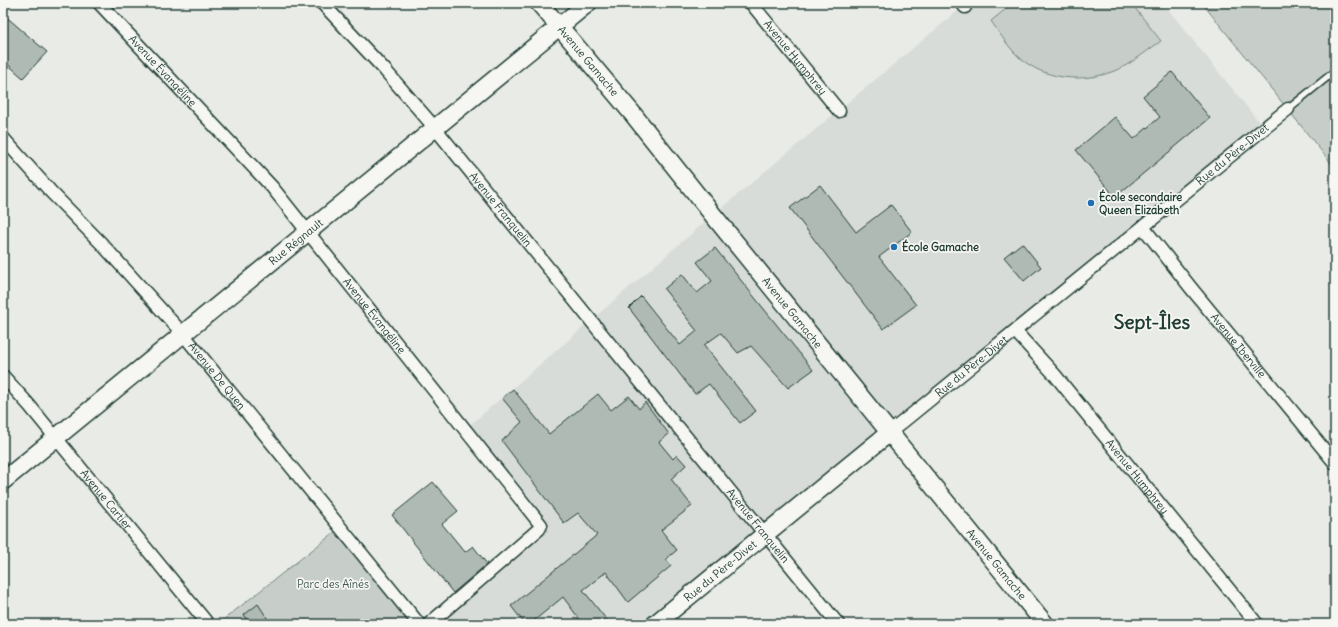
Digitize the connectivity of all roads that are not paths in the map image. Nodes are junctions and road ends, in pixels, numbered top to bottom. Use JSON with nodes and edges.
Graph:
{"nodes":[{"id":1,"x":99,"y":3,"type":"edge"},
{"id":2,"x":322,"y":3,"type":"edge"},
{"id":3,"x":538,"y":3,"type":"edge"},
{"id":4,"x":588,"y":3,"type":"edge"},
{"id":5,"x":751,"y":3,"type":"edge"},
{"id":6,"x":559,"y":26,"type":"junction"},
{"id":7,"x":1335,"y":72,"type":"edge"},
{"id":8,"x":1288,"y":109,"type":"joint"},
{"id":9,"x":839,"y":111,"type":"dead end"},
{"id":10,"x":435,"y":128,"type":"junction"},
{"id":11,"x":3,"y":138,"type":"edge"},
{"id":12,"x":1143,"y":227,"type":"junction"},
{"id":13,"x":308,"y":232,"type":"junction"},
{"id":14,"x":1015,"y":331,"type":"junction"},
{"id":15,"x":183,"y":334,"type":"junction"},
{"id":16,"x":3,"y":376,"type":"edge"},
{"id":17,"x":889,"y":433,"type":"junction"},
{"id":18,"x":56,"y":438,"type":"junction"},
{"id":19,"x":1335,"y":463,"type":"edge"},
{"id":20,"x":3,"y":481,"type":"edge"},
{"id":21,"x":765,"y":534,"type":"junction"},
{"id":22,"x":208,"y":624,"type":"edge"},
{"id":23,"x":419,"y":624,"type":"edge"},
{"id":24,"x":429,"y":624,"type":"edge"},
{"id":25,"x":655,"y":624,"type":"edge"},
{"id":26,"x":838,"y":624,"type":"edge"},
{"id":27,"x":1045,"y":624,"type":"edge"},
{"id":28,"x":1257,"y":624,"type":"edge"}],
"edges":[{"from":1,"to":13,"type":"street","name":"Avenue Évangéline"},
{"from":2,"to":10,"type":"street","name":"Avenue Franquelin"},
{"from":3,"to":6,"type":"street","name":"Avenue Gamache"},
{"from":4,"to":6,"type":"street","name":"Rue Régnault"},
{"from":5,"to":9,"type":"street","name":"Avenue Humphrey"},
{"from":6,"to":10,"type":"street","name":"Rue Régnault"},
{"from":6,"to":17,"type":"street","name":"Avenue Gamache"},
{"from":7,"to":8,"type":"lane"},
{"from":8,"to":12,"type":"street","name":"Rue du Père-Divet"},
{"from":10,"to":13,"type":"street","name":"Rue Régnault"},
{"from":10,"to":21,"type":"street","name":"Avenue Franquelin"},
{"from":11,"to":15,"type":"street","name":"Avenue De Quen"},
{"from":12,"to":14,"type":"street","name":"Rue du Père-Divet"},
{"from":12,"to":19,"type":"street","name":"Avenue Iberville"},
{"from":13,"to":15,"type":"street","name":"Rue Régnault"},
{"from":13,"to":24,"type":"street","name":"Avenue Évangéline"},
{"from":14,"to":17,"type":"street","name":"Rue du Père-Divet"},
{"from":14,"to":28,"type":"street","name":"Avenue Humphrey"},
{"from":15,"to":18,"type":"street","name":"Rue Régnault"},
{"from":15,"to":23,"type":"street","name":"Avenue De Quen"},
{"from":16,"to":18,"type":"street","name":"Avenue Cartier"},
{"from":17,"to":21,"type":"street","name":"Rue du Père-Divet"},
{"from":17,"to":27,"type":"street","name":"Avenue Gamache"},
{"from":18,"to":20,"type":"street","name":"Rue Régnault"},
{"from":18,"to":22,"type":"street","name":"Avenue Cartier"},
{"from":21,"to":25,"type":"street","name":"Rue du Père-Divet"},
{"from":21,"to":26,"type":"street","name":"Avenue Franquelin"}]}
